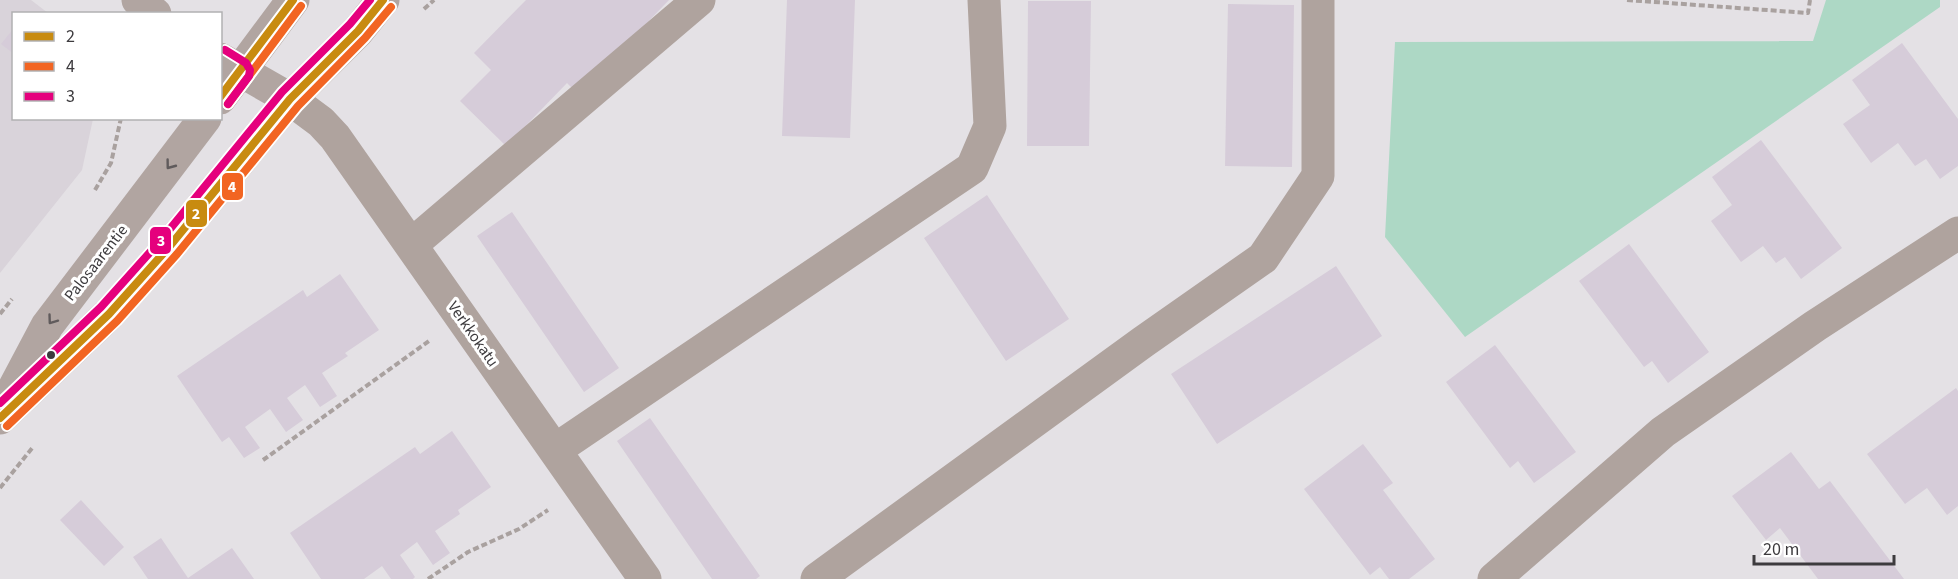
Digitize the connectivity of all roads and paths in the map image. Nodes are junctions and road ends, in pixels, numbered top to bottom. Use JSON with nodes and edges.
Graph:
{"nodes":[{"id":1,"x":138,"y":0,"type":"edge"},
{"id":2,"x":293,"y":0,"type":"edge"},
{"id":3,"x":382,"y":0,"type":"edge"},
{"id":4,"x":699,"y":0,"type":"edge"},
{"id":5,"x":984,"y":0,"type":"edge"},
{"id":6,"x":1318,"y":0,"type":"edge"},
{"id":7,"x":1627,"y":0,"type":"edge"},
{"id":8,"x":1810,"y":0,"type":"edge"},
{"id":9,"x":153,"y":12,"type":"edge"},
{"id":10,"x":230,"y":65,"type":"edge"},
{"id":11,"x":222,"y":91,"type":"edge"},
{"id":12,"x":290,"y":99,"type":"junction"},
{"id":13,"x":121,"y":120,"type":"edge"},
{"id":14,"x":203,"y":120,"type":"edge"},
{"id":15,"x":94,"y":192,"type":"dead end"},
{"id":16,"x":1958,"y":233,"type":"edge"},
{"id":17,"x":411,"y":245,"type":"junction"},
{"id":18,"x":13,"y":298,"type":"dead end"},
{"id":19,"x":0,"y":314,"type":"edge"},
{"id":20,"x":462,"y":317,"type":"junction"},
{"id":21,"x":0,"y":417,"type":"edge"},
{"id":22,"x":555,"y":450,"type":"junction"},
{"id":23,"x":263,"y":460,"type":"dead end"},
{"id":24,"x":581,"y":488,"type":"junction"},
{"id":25,"x":428,"y":579,"type":"edge"},
{"id":26,"x":645,"y":579,"type":"edge"},
{"id":27,"x":817,"y":579,"type":"edge"},
{"id":28,"x":1494,"y":579,"type":"edge"}],
"edges":[{"from":1,"to":9,"type":"main road"},
{"from":2,"to":10,"type":"main road"},
{"from":3,"to":12,"type":"main road","name":"Palosaarentie"},
{"from":4,"to":17,"type":"street"},
{"from":5,"to":22,"type":"street"},
{"from":6,"to":27,"type":"street"},
{"from":7,"to":8,"type":"path"},
{"from":10,"to":11,"type":"main road"},
{"from":10,"to":12,"type":"main road"},
{"from":12,"to":17,"type":"street","name":"Verkkokatu"},
{"from":12,"to":21,"type":"main road","name":"Palosaarentie"},
{"from":13,"to":15,"type":"path"},
{"from":14,"to":21,"type":"main road","name":"Palosaarentie","one_way":true},
{"from":16,"to":28,"type":"street"},
{"from":17,"to":20,"type":"street","name":"Verkkokatu"},
{"from":18,"to":19,"type":"path"},
{"from":20,"to":22,"type":"street","name":"Verkkokatu"},
{"from":20,"to":23,"type":"path"},
{"from":22,"to":24,"type":"street","name":"Verkkokatu"},
{"from":24,"to":25,"type":"path"},
{"from":24,"to":26,"type":"street","name":"Verkkokatu"}]}
